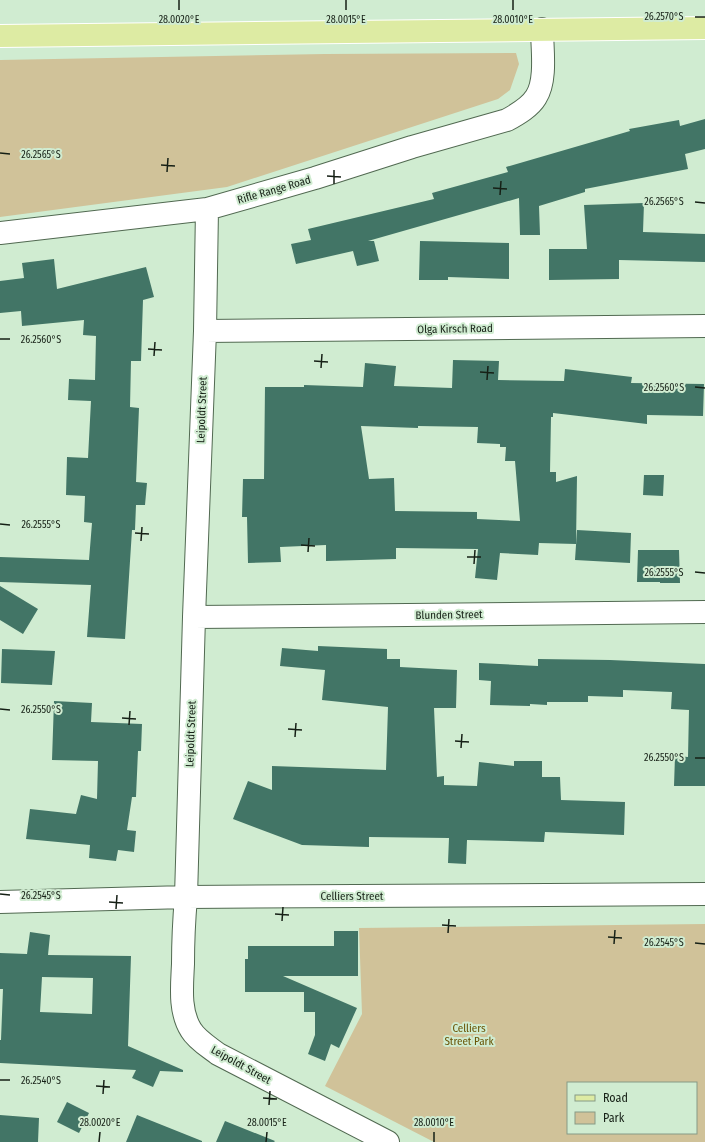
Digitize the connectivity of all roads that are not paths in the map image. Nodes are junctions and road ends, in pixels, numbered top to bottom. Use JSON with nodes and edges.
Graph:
{"nodes":[{"id":1,"x":705,"y":28,"type":"edge"},
{"id":2,"x":542,"y":29,"type":"junction"},
{"id":3,"x":0,"y":36,"type":"edge"},
{"id":4,"x":207,"y":209,"type":"junction"},
{"id":5,"x":0,"y":233,"type":"edge"},
{"id":6,"x":705,"y":326,"type":"edge"},
{"id":7,"x":205,"y":331,"type":"junction"},
{"id":8,"x":705,"y":612,"type":"edge"},
{"id":9,"x":194,"y":617,"type":"junction"},
{"id":10,"x":705,"y":894,"type":"edge"},
{"id":11,"x":186,"y":897,"type":"junction"},
{"id":12,"x":0,"y":902,"type":"edge"},
{"id":13,"x":388,"y":1142,"type":"edge"}],
"edges":[{"from":1,"to":2,"type":"main road"},
{"from":2,"to":3,"type":"main road"},
{"from":2,"to":4,"type":"street","name":"Rifle Range Road"},
{"from":4,"to":5,"type":"street","name":"Rifle Range Road"},
{"from":4,"to":7,"type":"street","name":"Leipoldt Street"},
{"from":6,"to":7,"type":"street","name":"Olga Kirsch Road"},
{"from":7,"to":9,"type":"street","name":"Leipoldt Street"},
{"from":8,"to":9,"type":"street","name":"Blunden Street"},
{"from":9,"to":11,"type":"street","name":"Leipoldt Street"},
{"from":10,"to":11,"type":"street","name":"Celliers Street"},
{"from":11,"to":12,"type":"street","name":"Celliers Street"},
{"from":11,"to":13,"type":"street","name":"Leipoldt Street"}]}
